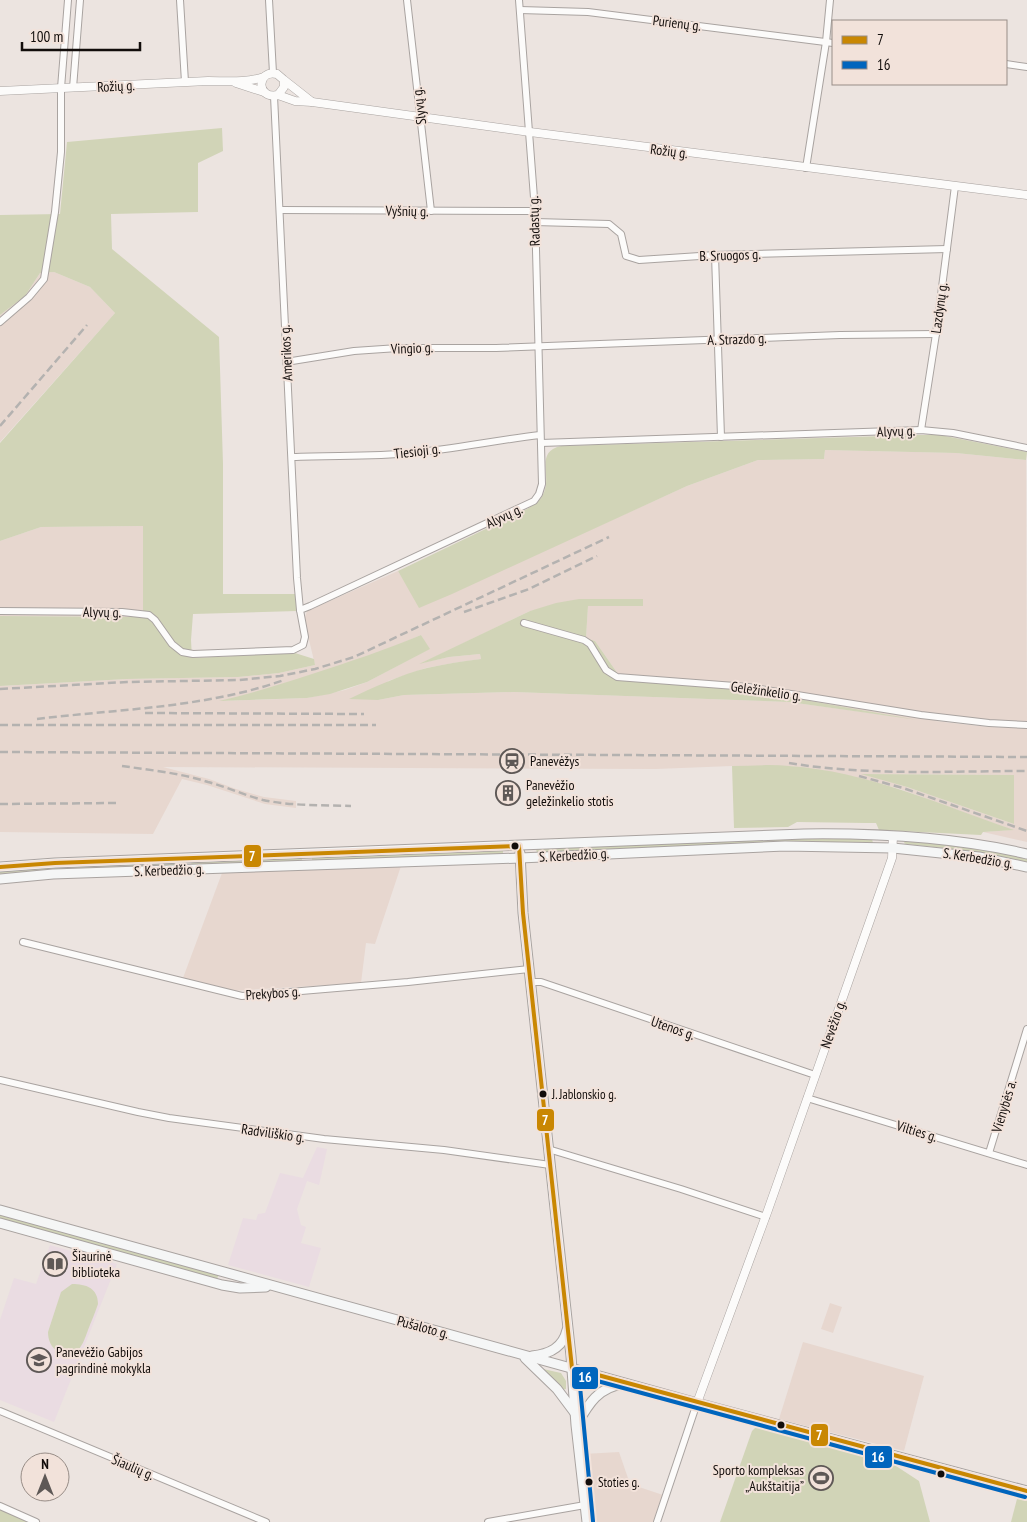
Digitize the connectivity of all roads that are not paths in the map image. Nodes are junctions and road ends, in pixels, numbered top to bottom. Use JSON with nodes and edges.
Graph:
{"nodes":[{"id":1,"x":68,"y":0,"type":"edge"},
{"id":2,"x":80,"y":0,"type":"edge"},
{"id":3,"x":180,"y":0,"type":"edge"},
{"id":4,"x":269,"y":0,"type":"edge"},
{"id":5,"x":407,"y":0,"type":"edge"},
{"id":6,"x":519,"y":0,"type":"edge"},
{"id":7,"x":830,"y":0,"type":"edge"},
{"id":8,"x":520,"y":10,"type":"junction"},
{"id":9,"x":830,"y":42,"type":"edge"},
{"id":10,"x":1007,"y":64,"type":"edge"},
{"id":11,"x":1027,"y":67,"type":"edge"},
{"id":12,"x":273,"y":73,"type":"junction"},
{"id":13,"x":264,"y":77,"type":"junction"},
{"id":14,"x":284,"y":80,"type":"junction"},
{"id":15,"x":185,"y":82,"type":"junction"},
{"id":16,"x":231,"y":82,"type":"junction"},
{"id":17,"x":61,"y":88,"type":"junction"},
{"id":18,"x":73,"y":88,"type":"junction"},
{"id":19,"x":0,"y":91,"type":"edge"},
{"id":20,"x":264,"y":92,"type":"junction"},
{"id":21,"x":276,"y":96,"type":"junction"},
{"id":22,"x":312,"y":102,"type":"junction"},
{"id":23,"x":421,"y":117,"type":"junction"},
{"id":24,"x":530,"y":132,"type":"junction"},
{"id":25,"x":806,"y":168,"type":"junction"},
{"id":26,"x":955,"y":186,"type":"junction"},
{"id":27,"x":1027,"y":195,"type":"edge"},
{"id":28,"x":280,"y":210,"type":"junction"},
{"id":29,"x":431,"y":211,"type":"junction"},
{"id":30,"x":534,"y":211,"type":"junction"},
{"id":31,"x":535,"y":222,"type":"junction"},
{"id":32,"x":947,"y":249,"type":"junction"},
{"id":33,"x":716,"y":255,"type":"junction"},
{"id":34,"x":0,"y":322,"type":"edge"},
{"id":35,"x":936,"y":334,"type":"junction"},
{"id":36,"x":719,"y":340,"type":"junction"},
{"id":37,"x":538,"y":346,"type":"junction"},
{"id":38,"x":286,"y":362,"type":"junction"},
{"id":39,"x":921,"y":430,"type":"junction"},
{"id":40,"x":540,"y":435,"type":"junction"},
{"id":41,"x":721,"y":437,"type":"junction"},
{"id":42,"x":540,"y":443,"type":"junction"},
{"id":43,"x":1027,"y":448,"type":"edge"},
{"id":44,"x":292,"y":457,"type":"junction"},
{"id":45,"x":300,"y":610,"type":"junction"},
{"id":46,"x":0,"y":611,"type":"edge"},
{"id":47,"x":524,"y":623,"type":"dead end"},
{"id":48,"x":1027,"y":725,"type":"edge"},
{"id":49,"x":894,"y":836,"type":"junction"},
{"id":50,"x":519,"y":846,"type":"junction"},
{"id":51,"x":893,"y":848,"type":"junction"},
{"id":52,"x":306,"y":853,"type":"junction"},
{"id":53,"x":1027,"y":854,"type":"edge"},
{"id":54,"x":186,"y":858,"type":"junction"},
{"id":55,"x":520,"y":858,"type":"junction"},
{"id":56,"x":307,"y":865,"type":"junction"},
{"id":57,"x":0,"y":867,"type":"edge"},
{"id":58,"x":1027,"y":867,"type":"edge"},
{"id":59,"x":186,"y":870,"type":"junction"},
{"id":60,"x":0,"y":879,"type":"edge"},
{"id":61,"x":23,"y":942,"type":"dead end"},
{"id":62,"x":529,"y":969,"type":"junction"},
{"id":63,"x":531,"y":982,"type":"junction"},
{"id":64,"x":1027,"y":1030,"type":"edge"},
{"id":65,"x":815,"y":1075,"type":"junction"},
{"id":66,"x":0,"y":1080,"type":"edge"},
{"id":67,"x":807,"y":1098,"type":"junction"},
{"id":68,"x":548,"y":1149,"type":"junction"},
{"id":69,"x":989,"y":1153,"type":"junction"},
{"id":70,"x":550,"y":1165,"type":"junction"},
{"id":71,"x":1027,"y":1165,"type":"edge"},
{"id":72,"x":0,"y":1210,"type":"edge"},
{"id":73,"x":766,"y":1217,"type":"junction"},
{"id":74,"x":0,"y":1223,"type":"edge"},
{"id":75,"x":274,"y":1286,"type":"junction"},
{"id":76,"x":568,"y":1328,"type":"junction"},
{"id":77,"x":525,"y":1356,"type":"junction"},
{"id":78,"x":572,"y":1368,"type":"junction"},
{"id":79,"x":626,"y":1384,"type":"junction"},
{"id":80,"x":697,"y":1403,"type":"junction"},
{"id":81,"x":0,"y":1411,"type":"edge"},
{"id":82,"x":576,"y":1414,"type":"junction"},
{"id":83,"x":576,"y":1425,"type":"junction"},
{"id":84,"x":1027,"y":1491,"type":"edge"},
{"id":85,"x":585,"y":1504,"type":"junction"},
{"id":86,"x":0,"y":1506,"type":"edge"},
{"id":87,"x":36,"y":1522,"type":"edge"},
{"id":88,"x":266,"y":1522,"type":"edge"},
{"id":89,"x":488,"y":1522,"type":"edge"},
{"id":90,"x":587,"y":1522,"type":"edge"},
{"id":91,"x":657,"y":1522,"type":"edge"}],
"edges":[{"from":1,"to":17,"type":"street"},
{"from":2,"to":18,"type":"street"},
{"from":3,"to":15,"type":"street"},
{"from":4,"to":12,"type":"street"},
{"from":5,"to":23,"type":"street","name":"Slyvų g."},
{"from":6,"to":8,"type":"street","name":"Radastų g."},
{"from":7,"to":9,"type":"street"},
{"from":8,"to":9,"type":"street","name":"Purienų g."},
{"from":8,"to":24,"type":"street","name":"Radastų g."},
{"from":9,"to":25,"type":"street"},
{"from":10,"to":11,"type":"street"},
{"from":12,"to":13,"type":"street"},
{"from":12,"to":14,"type":"street"},
{"from":13,"to":16,"type":"street","name":"Rožių g."},
{"from":13,"to":20,"type":"street"},
{"from":14,"to":21,"type":"street"},
{"from":14,"to":22,"type":"street"},
{"from":15,"to":16,"type":"street","name":"Rožių g."},
{"from":15,"to":18,"type":"street","name":"Rožių g."},
{"from":16,"to":20,"type":"street","name":"Rožių g."},
{"from":17,"to":18,"type":"street","name":"Rožių g."},
{"from":17,"to":19,"type":"street","name":"Rožių g."},
{"from":17,"to":34,"type":"street"},
{"from":20,"to":21,"type":"street"},
{"from":21,"to":22,"type":"street","name":"Rožių g."},
{"from":21,"to":28,"type":"street","name":"Amerikos g."},
{"from":22,"to":23,"type":"street","name":"Rožių g."},
{"from":23,"to":24,"type":"street","name":"Rožių g."},
{"from":23,"to":29,"type":"street","name":"Slyvų g."},
{"from":24,"to":25,"type":"street","name":"Rožių g."},
{"from":24,"to":30,"type":"street","name":"Radastų g."},
{"from":25,"to":26,"type":"street","name":"Rožių g."},
{"from":26,"to":27,"type":"street","name":"Rožių g."},
{"from":26,"to":32,"type":"street","name":"Lazdynų g."},
{"from":28,"to":29,"type":"street","name":"Vyšnių g."},
{"from":28,"to":38,"type":"street","name":"Amerikos g."},
{"from":29,"to":30,"type":"street","name":"Vyšnių g."},
{"from":30,"to":31,"type":"street","name":"Radastų g."},
{"from":31,"to":33,"type":"street","name":"B. Sruogos g."},
{"from":31,"to":37,"type":"street","name":"Radastų g."},
{"from":32,"to":33,"type":"street","name":"B. Sruogos g."},
{"from":32,"to":35,"type":"street","name":"Lazdynų g."},
{"from":33,"to":36,"type":"street"},
{"from":35,"to":36,"type":"street","name":"A. Strazdo g."},
{"from":35,"to":39,"type":"street","name":"Lazdynų g."},
{"from":36,"to":37,"type":"street","name":"A. Strazdo g."},
{"from":36,"to":41,"type":"street"},
{"from":37,"to":38,"type":"street","name":"Vingio g."},
{"from":37,"to":40,"type":"street","name":"Radastų g."},
{"from":38,"to":44,"type":"street","name":"Amerikos g."},
{"from":39,"to":41,"type":"street","name":"Alyvų g."},
{"from":39,"to":43,"type":"street","name":"Alyvų g."},
{"from":40,"to":42,"type":"street","name":"Radastų g."},
{"from":40,"to":44,"type":"street","name":"Tiesioji g."},
{"from":41,"to":42,"type":"street","name":"Alyvų g."},
{"from":42,"to":45,"type":"street","name":"Alyvų g."},
{"from":44,"to":45,"type":"street","name":"Amerikos g."},
{"from":45,"to":46,"type":"street","name":"Alyvų g."},
{"from":47,"to":48,"type":"street","name":"Geležinkelio g."},
{"from":49,"to":50,"type":"main road","name":"S. Kerbedžio g."},
{"from":49,"to":51,"type":"street","name":"Nevėžio g."},
{"from":49,"to":53,"type":"main road","name":"S. Kerbedžio g."},
{"from":50,"to":52,"type":"main road","name":"S. Kerbedžio g."},
{"from":50,"to":55,"type":"main road"},
{"from":51,"to":55,"type":"main road","name":"S. Kerbedžio g."},
{"from":51,"to":58,"type":"main road","name":"S. Kerbedžio g."},
{"from":51,"to":65,"type":"street","name":"Nevėžio g."},
{"from":52,"to":54,"type":"main road","name":"S. Kerbedžio g."},
{"from":52,"to":56,"type":"main road"},
{"from":54,"to":57,"type":"main road","name":"S. Kerbedžio g."},
{"from":54,"to":59,"type":"main road"},
{"from":55,"to":56,"type":"main road","name":"S. Kerbedžio g."},
{"from":55,"to":62,"type":"main road"},
{"from":56,"to":59,"type":"main road","name":"S. Kerbedžio g."},
{"from":59,"to":60,"type":"main road","name":"S. Kerbedžio g."},
{"from":61,"to":62,"type":"street","name":"Prekybos g."},
{"from":62,"to":63,"type":"main road"},
{"from":63,"to":65,"type":"street","name":"Utenos g."},
{"from":63,"to":68,"type":"main road"},
{"from":64,"to":69,"type":"street","name":"Vienybės a."},
{"from":65,"to":67,"type":"street","name":"Nevėžio g."},
{"from":66,"to":70,"type":"street","name":"Radviliškio g."},
{"from":67,"to":69,"type":"street","name":"Vilties g."},
{"from":67,"to":73,"type":"street","name":"Nevėžio g."},
{"from":68,"to":70,"type":"main road"},
{"from":68,"to":73,"type":"street"},
{"from":69,"to":71,"type":"street","name":"Vilties g."},
{"from":70,"to":76,"type":"main road"},
{"from":72,"to":75,"type":"main road","name":"Pušaloto g."},
{"from":73,"to":80,"type":"street","name":"Nevėžio g."},
{"from":74,"to":75,"type":"main road","name":"Pušaloto g."},
{"from":75,"to":77,"type":"main road","name":"Pušaloto g."},
{"from":76,"to":77,"type":"main road"},
{"from":76,"to":78,"type":"main road"},
{"from":77,"to":78,"type":"main road","name":"Pušaloto g."},
{"from":77,"to":82,"type":"main road"},
{"from":78,"to":79,"type":"main road","name":"Pušaloto g."},
{"from":78,"to":82,"type":"main road"},
{"from":79,"to":80,"type":"main road","name":"Pušaloto g."},
{"from":79,"to":83,"type":"main road"},
{"from":80,"to":84,"type":"main road","name":"Pušaloto g."},
{"from":80,"to":91,"type":"street","name":"Nevėžio g."},
{"from":81,"to":88,"type":"street","name":"Šiaulių g."},
{"from":82,"to":83,"type":"main road"},
{"from":83,"to":85,"type":"main road"},
{"from":85,"to":89,"type":"street"},
{"from":85,"to":90,"type":"main road"},
{"from":86,"to":87,"type":"street"}]}
